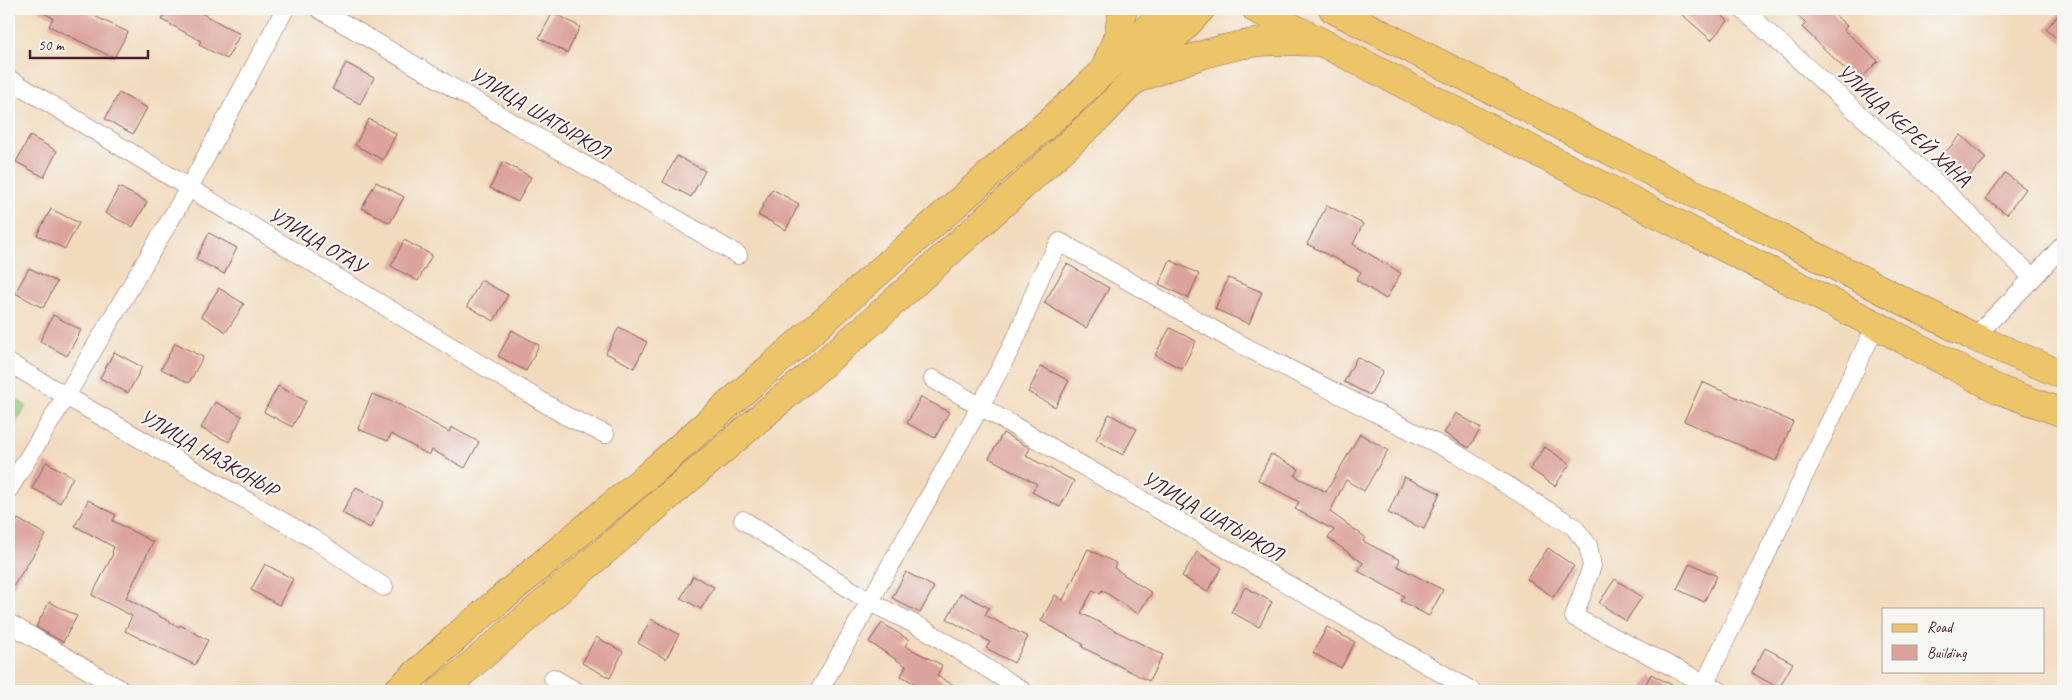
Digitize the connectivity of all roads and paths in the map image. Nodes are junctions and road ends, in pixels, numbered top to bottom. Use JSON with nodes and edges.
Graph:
{"nodes":[{"id":1,"x":285,"y":9,"type":"edge"},
{"id":2,"x":319,"y":9,"type":"edge"},
{"id":3,"x":1123,"y":9,"type":"edge"},
{"id":4,"x":1167,"y":9,"type":"edge"},
{"id":5,"x":1201,"y":9,"type":"edge"},
{"id":6,"x":1256,"y":9,"type":"edge"},
{"id":7,"x":1333,"y":9,"type":"edge"},
{"id":8,"x":1742,"y":9,"type":"edge"},
{"id":9,"x":1323,"y":43,"type":"junction"},
{"id":10,"x":1104,"y":71,"type":"junction"},
{"id":11,"x":9,"y":79,"type":"edge"},
{"id":12,"x":1135,"y":80,"type":"junction"},
{"id":13,"x":189,"y":188,"type":"junction"},
{"id":14,"x":2063,"y":244,"type":"edge"},
{"id":15,"x":738,"y":255,"type":"dead end"},
{"id":16,"x":2033,"y":278,"type":"junction"},
{"id":17,"x":1876,"y":325,"type":"junction"},
{"id":18,"x":1974,"y":337,"type":"junction"},
{"id":19,"x":9,"y":363,"type":"edge"},
{"id":20,"x":2063,"y":375,"type":"edge"},
{"id":21,"x":933,"y":380,"type":"dead end"},
{"id":22,"x":66,"y":396,"type":"junction"},
{"id":23,"x":980,"y":408,"type":"junction"},
{"id":24,"x":2063,"y":414,"type":"edge"},
{"id":25,"x":605,"y":434,"type":"dead end"},
{"id":26,"x":9,"y":489,"type":"edge"},
{"id":27,"x":743,"y":520,"type":"dead end"},
{"id":28,"x":384,"y":587,"type":"dead end"},
{"id":29,"x":870,"y":602,"type":"junction"},
{"id":30,"x":9,"y":623,"type":"edge"},
{"id":31,"x":554,"y":678,"type":"dead end"},
{"id":32,"x":1711,"y":689,"type":"edge"},
{"id":33,"x":123,"y":691,"type":"edge"},
{"id":34,"x":397,"y":691,"type":"edge"},
{"id":35,"x":441,"y":691,"type":"edge"},
{"id":36,"x":576,"y":691,"type":"edge"},
{"id":37,"x":819,"y":691,"type":"edge"},
{"id":38,"x":1023,"y":691,"type":"edge"},
{"id":39,"x":1472,"y":691,"type":"edge"}],
"edges":[{"from":1,"to":13,"type":"street"},
{"from":2,"to":15,"type":"street","name":"УЛИЦА ШАТЫРКОЛ"},
{"from":3,"to":10,"type":"main road"},
{"from":4,"to":10,"type":"main road"},
{"from":5,"to":12,"type":"main road"},
{"from":6,"to":9,"type":"main road"},
{"from":7,"to":18,"type":"main road"},
{"from":8,"to":16,"type":"street","name":"УЛИЦА КЕРЕЙ ХАНА"},
{"from":9,"to":12,"type":"main road"},
{"from":9,"to":17,"type":"main road"},
{"from":10,"to":34,"type":"main road"},
{"from":11,"to":13,"type":"street","name":"УЛИЦА ОТАУ"},
{"from":12,"to":35,"type":"main road"},
{"from":13,"to":22,"type":"street"},
{"from":13,"to":25,"type":"street","name":"УЛИЦА ОТАУ"},
{"from":14,"to":16,"type":"street"},
{"from":16,"to":18,"type":"street"},
{"from":17,"to":24,"type":"main road"},
{"from":17,"to":32,"type":"street"},
{"from":18,"to":20,"type":"main road"},
{"from":19,"to":22,"type":"street","name":"УЛИЦА НАЗКОНЫР"},
{"from":21,"to":23,"type":"street","name":"УЛИЦА ШАТЫРКОЛ"},
{"from":22,"to":26,"type":"street"},
{"from":22,"to":28,"type":"street","name":"УЛИЦА НАЗКОНЫР"},
{"from":23,"to":29,"type":"street"},
{"from":23,"to":32,"type":"street"},
{"from":23,"to":39,"type":"street","name":"УЛИЦА ШАТЫРКОЛ"},
{"from":27,"to":29,"type":"street"},
{"from":29,"to":37,"type":"street"},
{"from":29,"to":38,"type":"street"},
{"from":30,"to":33,"type":"street"},
{"from":31,"to":36,"type":"street"}]}
